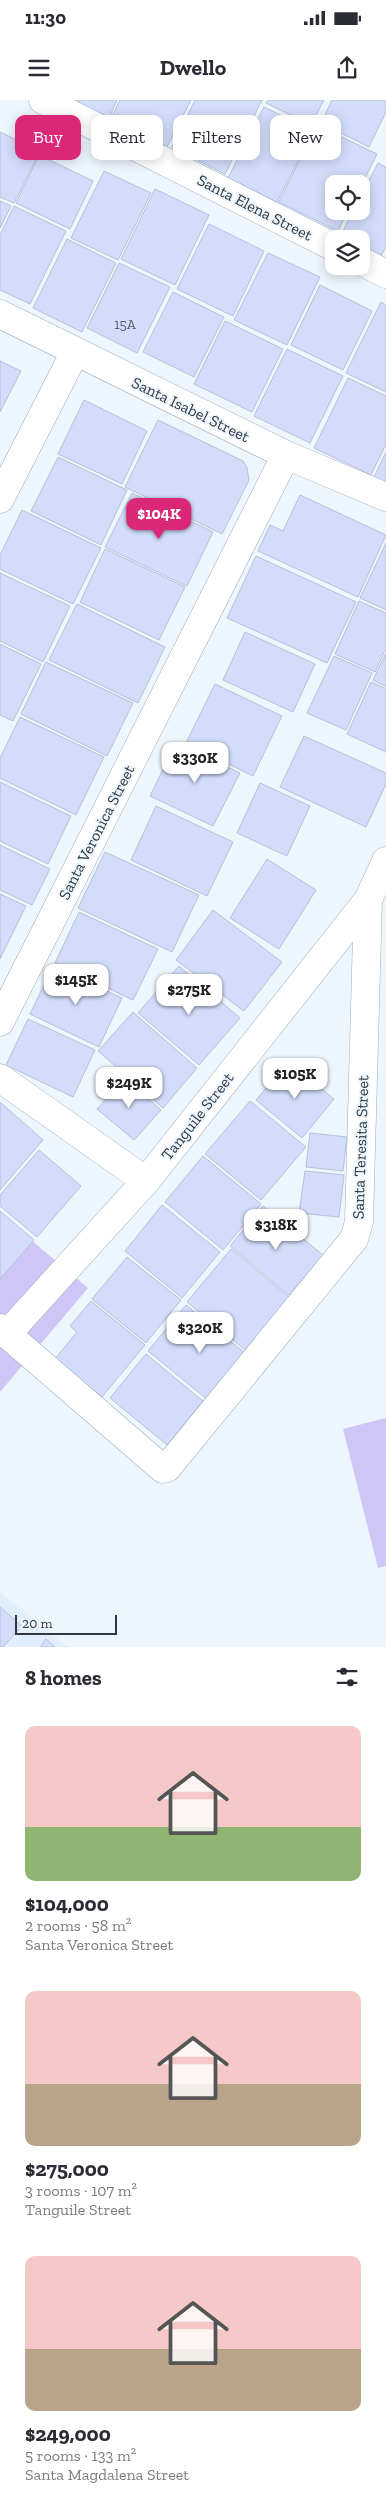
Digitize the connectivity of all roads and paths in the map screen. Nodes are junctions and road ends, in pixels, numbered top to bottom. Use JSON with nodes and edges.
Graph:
{"nodes":[{"id":1,"x":43,"y":100,"type":"edge"},
{"id":2,"x":325,"y":242,"type":"edge"},
{"id":3,"x":370,"y":266,"type":"edge"},
{"id":4,"x":386,"y":274,"type":"edge"},
{"id":5,"x":0,"y":314,"type":"edge"},
{"id":6,"x":75,"y":352,"type":"junction"},
{"id":7,"x":286,"y":455,"type":"junction"},
{"id":8,"x":386,"y":497,"type":"edge"},
{"id":9,"x":0,"y":499,"type":"edge"},
{"id":10,"x":386,"y":861,"type":"edge"},
{"id":11,"x":368,"y":900,"type":"junction"},
{"id":12,"x":0,"y":1022,"type":"edge"},
{"id":13,"x":0,"y":1078,"type":"edge"},
{"id":14,"x":146,"y":1181,"type":"junction"},
{"id":15,"x":4,"y":1331,"type":"edge"}],
"edges":[{"from":1,"to":2,"type":"street","name":"Santa Elena Street"},
{"from":3,"to":4,"type":"street"},
{"from":5,"to":6,"type":"street","name":"Santa Isabel Street"},
{"from":6,"to":7,"type":"street","name":"Santa Isabel Street"},
{"from":6,"to":9,"type":"street"},
{"from":7,"to":8,"type":"street","name":"Santa Isabel Street"},
{"from":7,"to":12,"type":"street","name":"Santa Veronica Street"},
{"from":10,"to":11,"type":"street","name":"Tanguile Street"},
{"from":11,"to":14,"type":"street","name":"Tanguile Street"},
{"from":11,"to":15,"type":"street","name":"Santa Teresita Street"},
{"from":13,"to":14,"type":"street"},
{"from":14,"to":15,"type":"street","name":"Tanguile Street"}]}
